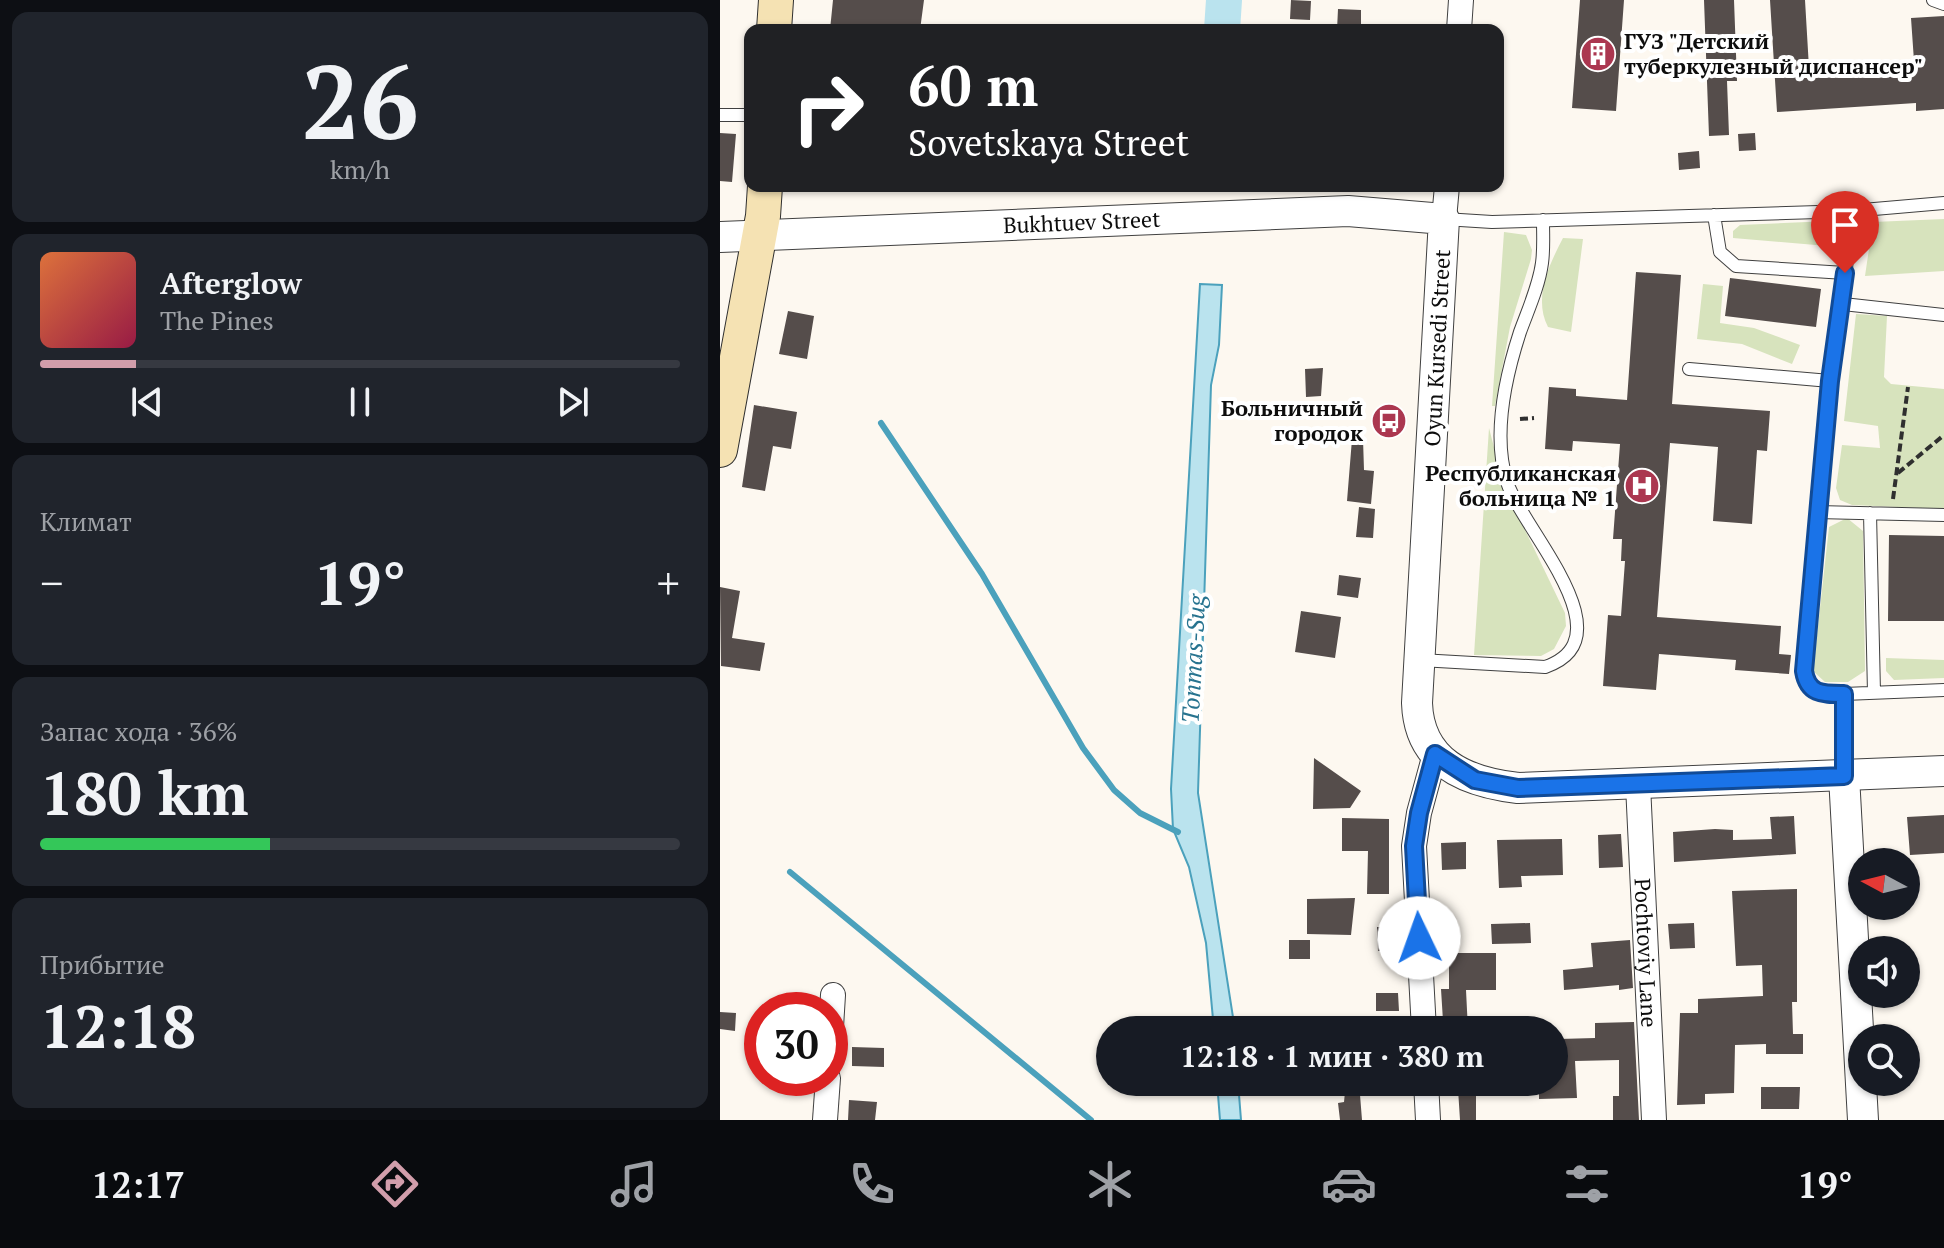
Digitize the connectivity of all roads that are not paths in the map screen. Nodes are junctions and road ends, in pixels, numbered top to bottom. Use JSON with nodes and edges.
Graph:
{"nodes":[{"id":1,"x":776,"y":0,"type":"edge"},
{"id":2,"x":1461,"y":0,"type":"edge"},
{"id":3,"x":1933,"y":0,"type":"edge"},
{"id":4,"x":1944,"y":4,"type":"edge"},
{"id":5,"x":774,"y":24,"type":"edge"},
{"id":6,"x":1459,"y":24,"type":"edge"},
{"id":7,"x":720,"y":115,"type":"edge"},
{"id":8,"x":744,"y":115,"type":"edge"},
{"id":9,"x":764,"y":192,"type":"edge"},
{"id":10,"x":1446,"y":192,"type":"edge"},
{"id":11,"x":1944,"y":203,"type":"edge"},
{"id":12,"x":1851,"y":211,"type":"junction"},
{"id":13,"x":1714,"y":215,"type":"junction"},
{"id":14,"x":1444,"y":219,"type":"junction"},
{"id":15,"x":1543,"y":220,"type":"junction"},
{"id":16,"x":760,"y":236,"type":"junction"},
{"id":17,"x":720,"y":237,"type":"edge"},
{"id":18,"x":1845,"y":273,"type":"junction"},
{"id":19,"x":1843,"y":304,"type":"junction"},
{"id":20,"x":1944,"y":315,"type":"edge"},
{"id":21,"x":1689,"y":369,"type":"dead end"},
{"id":22,"x":1830,"y":381,"type":"junction"},
{"id":23,"x":724,"y":408,"type":"edge"},
{"id":24,"x":720,"y":450,"type":"edge"},
{"id":25,"x":1817,"y":512,"type":"junction"},
{"id":26,"x":1870,"y":513,"type":"junction"},
{"id":27,"x":1944,"y":515,"type":"edge"},
{"id":28,"x":1420,"y":660,"type":"junction"},
{"id":29,"x":1944,"y":690,"type":"edge"},
{"id":30,"x":1874,"y":693,"type":"junction"},
{"id":31,"x":1844,"y":694,"type":"junction"},
{"id":32,"x":1435,"y":754,"type":"junction"},
{"id":33,"x":1944,"y":771,"type":"edge"},
{"id":34,"x":1844,"y":776,"type":"junction"},
{"id":35,"x":1638,"y":785,"type":"junction"},
{"id":36,"x":1423,"y":1016,"type":"edge"},
{"id":37,"x":827,"y":1096,"type":"edge"},
{"id":38,"x":1427,"y":1096,"type":"edge"},
{"id":39,"x":825,"y":1120,"type":"edge"},
{"id":40,"x":1428,"y":1120,"type":"edge"},
{"id":41,"x":1654,"y":1120,"type":"edge"},
{"id":42,"x":1863,"y":1120,"type":"edge"}],
"edges":[{"from":1,"to":5,"type":"main road"},
{"from":2,"to":6,"type":"street"},
{"from":3,"to":4,"type":"lane"},
{"from":7,"to":8,"type":"lane"},
{"from":9,"to":16,"type":"main road"},
{"from":10,"to":14,"type":"street","name":"Oyun Kursedi Street"},
{"from":11,"to":12,"type":"lane"},
{"from":12,"to":13,"type":"lane"},
{"from":12,"to":18,"type":"lane"},
{"from":13,"to":15,"type":"lane"},
{"from":13,"to":18,"type":"lane"},
{"from":14,"to":15,"type":"lane"},
{"from":14,"to":16,"type":"street","name":"Bukhtuev Street"},
{"from":14,"to":28,"type":"street","name":"Oyun Kursedi Street"},
{"from":15,"to":28,"type":"lane"},
{"from":16,"to":17,"type":"street","name":"Bukhtuev Street"},
{"from":16,"to":23,"type":"main road"},
{"from":18,"to":19,"type":"lane"},
{"from":19,"to":20,"type":"lane"},
{"from":19,"to":22,"type":"lane"},
{"from":21,"to":22,"type":"lane"},
{"from":22,"to":25,"type":"lane"},
{"from":23,"to":24,"type":"main road"},
{"from":25,"to":26,"type":"lane"},
{"from":25,"to":31,"type":"lane"},
{"from":26,"to":27,"type":"lane"},
{"from":26,"to":30,"type":"lane"},
{"from":28,"to":32,"type":"street","name":"Oyun Kursedi Street"},
{"from":29,"to":30,"type":"lane"},
{"from":30,"to":31,"type":"lane"},
{"from":31,"to":34,"type":"lane"},
{"from":32,"to":35,"type":"street"},
{"from":32,"to":36,"type":"street"},
{"from":33,"to":34,"type":"street"},
{"from":34,"to":35,"type":"street"},
{"from":34,"to":42,"type":"street"},
{"from":35,"to":41,"type":"street","name":"Pochtoviy Lane"},
{"from":37,"to":39,"type":"street"},
{"from":38,"to":40,"type":"street"}]}
